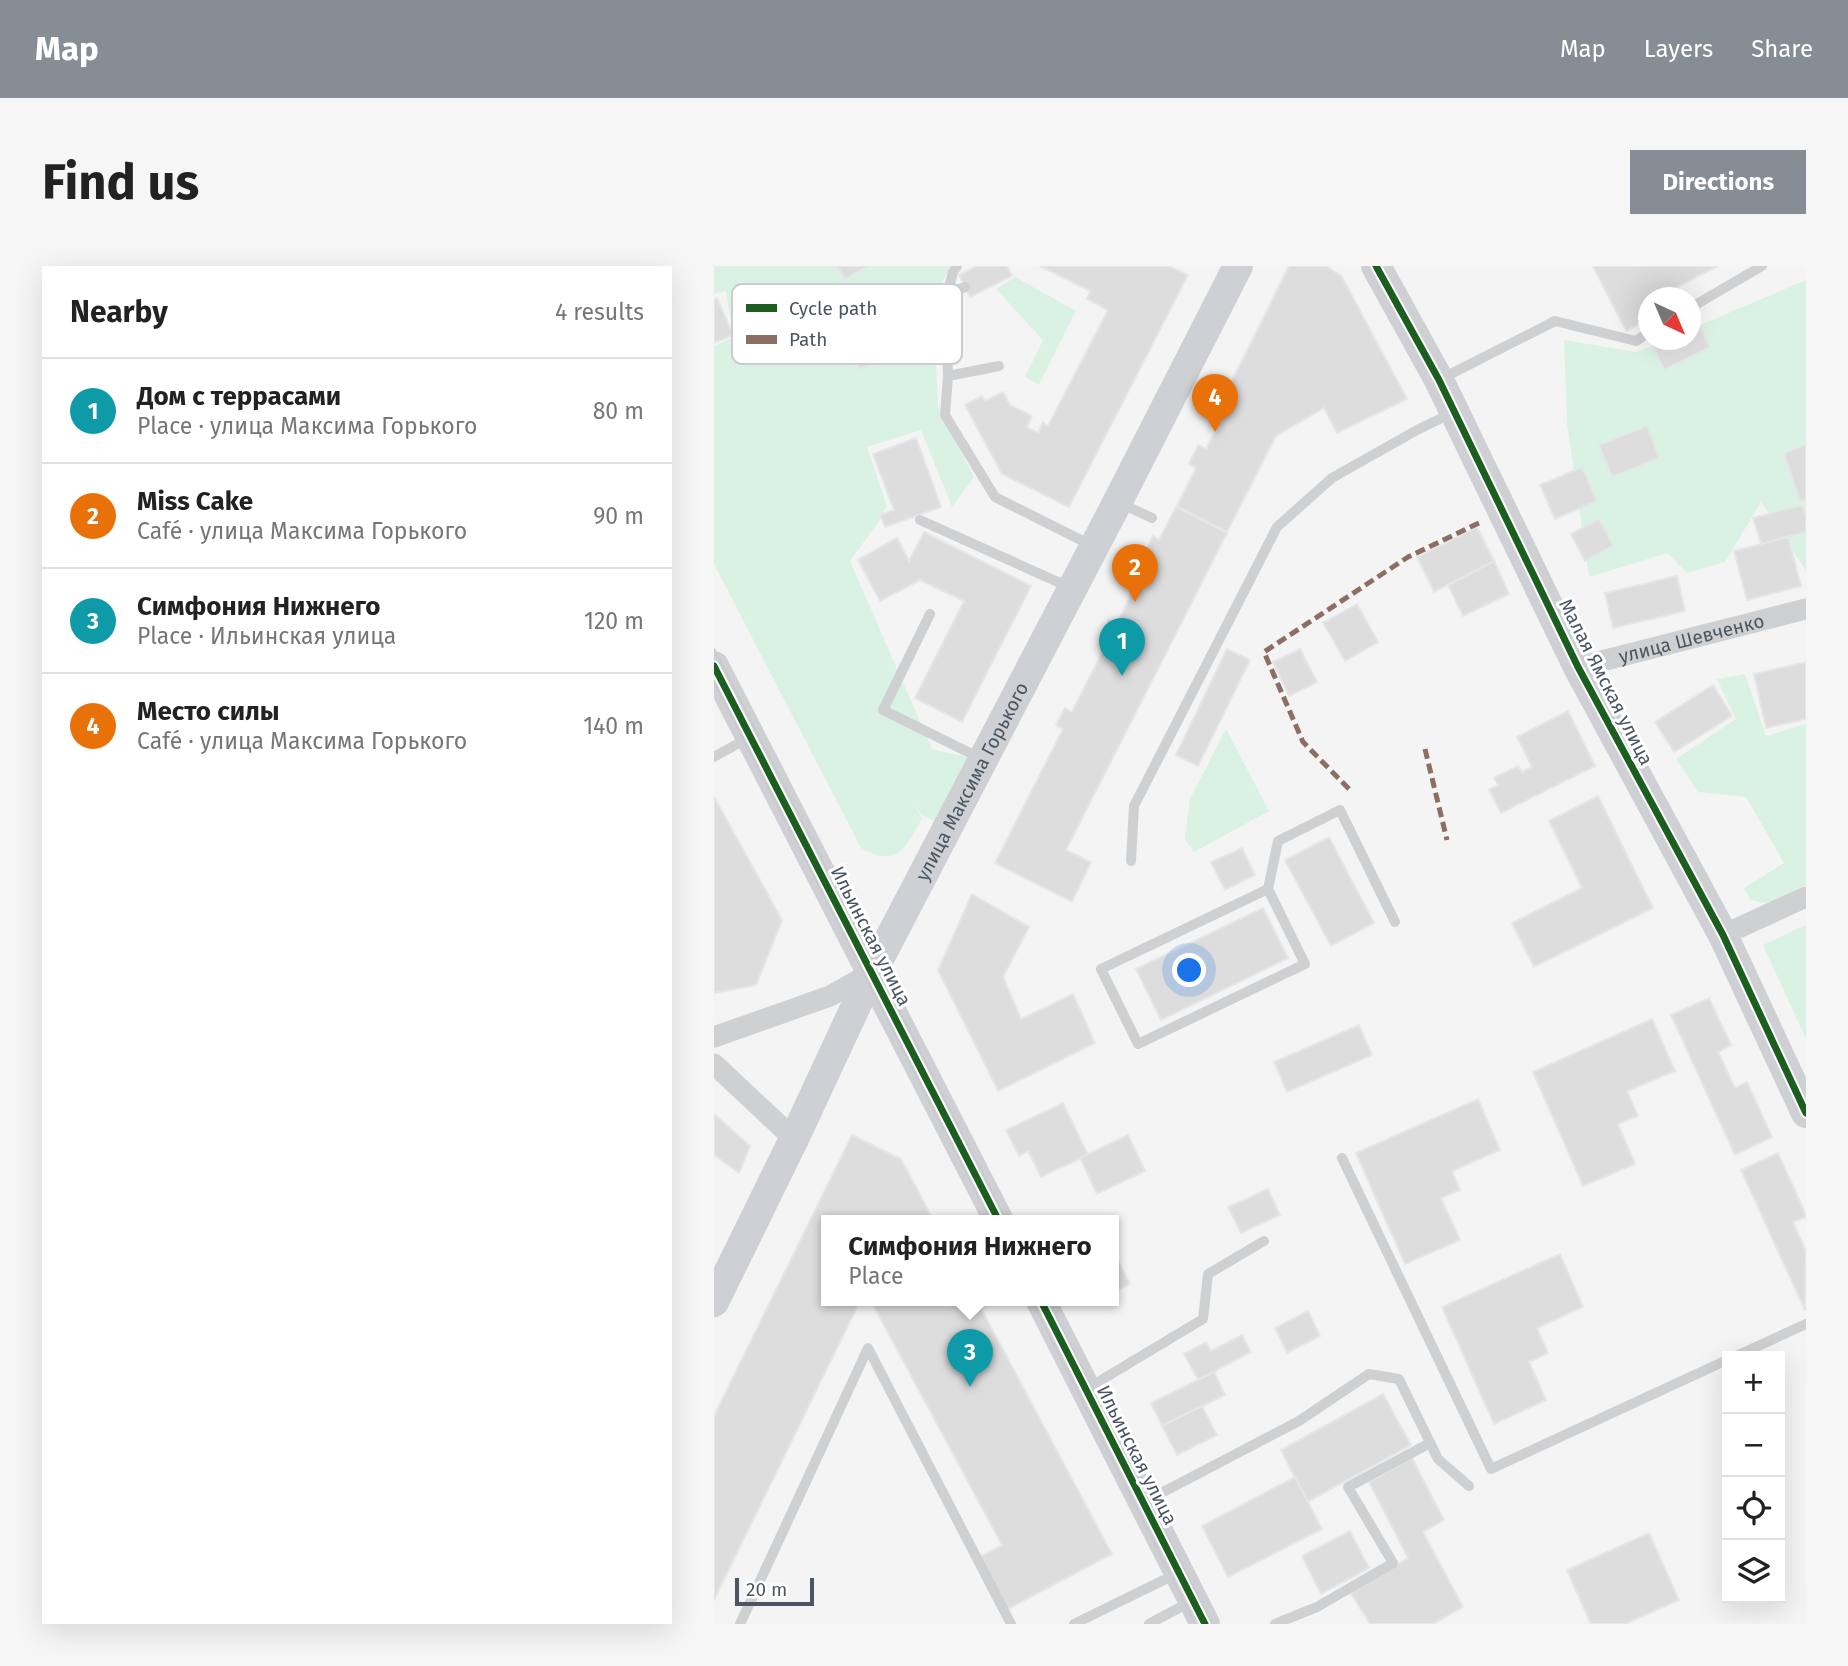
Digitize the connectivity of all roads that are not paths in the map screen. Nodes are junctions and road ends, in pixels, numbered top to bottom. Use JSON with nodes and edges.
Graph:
{"nodes":[{"id":1,"x":957,"y":266,"type":"edge"},
{"id":2,"x":1376,"y":266,"type":"edge"},
{"id":3,"x":1762,"y":266,"type":"edge"},
{"id":4,"x":1233,"y":270,"type":"edge"},
{"id":5,"x":950,"y":284,"type":"edge"},
{"id":6,"x":965,"y":286,"type":"dead end"},
{"id":7,"x":962,"y":287,"type":"edge"},
{"id":8,"x":1701,"y":302,"type":"edge"},
{"id":9,"x":1638,"y":340,"type":"edge"},
{"id":10,"x":948,"y":364,"type":"edge"},
{"id":11,"x":999,"y":366,"type":"dead end"},
{"id":12,"x":948,"y":376,"type":"junction"},
{"id":13,"x":1439,"y":380,"type":"junction"},
{"id":14,"x":1455,"y":412,"type":"junction"},
{"id":15,"x":1118,"y":501,"type":"junction"},
{"id":16,"x":1152,"y":518,"type":"dead end"},
{"id":17,"x":919,"y":520,"type":"dead end"},
{"id":18,"x":1093,"y":547,"type":"junction"},
{"id":19,"x":1072,"y":589,"type":"junction"},
{"id":20,"x":1806,"y":609,"type":"edge"},
{"id":21,"x":930,"y":614,"type":"dead end"},
{"id":22,"x":714,"y":666,"type":"edge"},
{"id":23,"x":1578,"y":667,"type":"junction"},
{"id":24,"x":734,"y":716,"type":"edge"},
{"id":25,"x":714,"y":757,"type":"edge"},
{"id":26,"x":983,"y":759,"type":"junction"},
{"id":27,"x":1131,"y":862,"type":"dead end"},
{"id":28,"x":1268,"y":889,"type":"junction"},
{"id":29,"x":1806,"y":897,"type":"edge"},
{"id":30,"x":1395,"y":922,"type":"dead end"},
{"id":31,"x":1723,"y":935,"type":"junction"},
{"id":32,"x":873,"y":972,"type":"junction"},
{"id":33,"x":714,"y":1037,"type":"edge"},
{"id":34,"x":714,"y":1064,"type":"edge"},
{"id":35,"x":1806,"y":1113,"type":"edge"},
{"id":36,"x":794,"y":1139,"type":"junction"},
{"id":37,"x":1342,"y":1158,"type":"dead end"},
{"id":38,"x":996,"y":1215,"type":"edge"},
{"id":39,"x":1264,"y":1241,"type":"dead end"},
{"id":40,"x":714,"y":1302,"type":"edge"},
{"id":41,"x":1044,"y":1306,"type":"edge"},
{"id":42,"x":1806,"y":1324,"type":"edge"},
{"id":43,"x":1747,"y":1351,"type":"edge"},
{"id":44,"x":1722,"y":1362,"type":"edge"},
{"id":45,"x":1086,"y":1390,"type":"junction"},
{"id":46,"x":1430,"y":1443,"type":"junction"},
{"id":47,"x":1469,"y":1486,"type":"dead end"},
{"id":48,"x":1144,"y":1502,"type":"junction"},
{"id":49,"x":1178,"y":1572,"type":"junction"},
{"id":50,"x":1199,"y":1612,"type":"edge"},
{"id":51,"x":740,"y":1624,"type":"edge"},
{"id":52,"x":1011,"y":1624,"type":"edge"},
{"id":53,"x":1073,"y":1624,"type":"edge"},
{"id":54,"x":1149,"y":1624,"type":"edge"},
{"id":55,"x":1275,"y":1624,"type":"edge"}],
"edges":[{"from":1,"to":5,"type":"lane"},
{"from":2,"to":13,"type":"street","name":"Малая Ямская улица"},
{"from":3,"to":8,"type":"lane"},
{"from":4,"to":15,"type":"street","name":"улица Максима Горького"},
{"from":6,"to":7,"type":"lane"},
{"from":9,"to":13,"type":"lane"},
{"from":10,"to":12,"type":"lane"},
{"from":11,"to":12,"type":"lane"},
{"from":12,"to":18,"type":"lane"},
{"from":13,"to":14,"type":"street","name":"Малая Ямская улица"},
{"from":14,"to":23,"type":"street","name":"Малая Ямская улица"},
{"from":14,"to":27,"type":"lane"},
{"from":15,"to":16,"type":"lane"},
{"from":15,"to":18,"type":"street","name":"улица Максима Горького"},
{"from":17,"to":19,"type":"lane"},
{"from":18,"to":19,"type":"street","name":"улица Максима Горького"},
{"from":19,"to":26,"type":"street","name":"улица Максима Горького"},
{"from":20,"to":23,"type":"street","name":"улица Шевченко"},
{"from":21,"to":26,"type":"lane"},
{"from":22,"to":24,"type":"street","name":"Ильинская улица"},
{"from":23,"to":31,"type":"street","name":"Малая Ямская улица"},
{"from":24,"to":25,"type":"lane"},
{"from":24,"to":32,"type":"street","name":"Ильинская улица"},
{"from":26,"to":32,"type":"street","name":"улица Максима Горького"},
{"from":28,"to":28,"type":"lane"},
{"from":28,"to":30,"type":"lane"},
{"from":29,"to":31,"type":"street"},
{"from":31,"to":35,"type":"street","name":"Малая Ямская улица"},
{"from":32,"to":33,"type":"street"},
{"from":32,"to":36,"type":"street","name":"улица Максима Горького"},
{"from":32,"to":38,"type":"street","name":"Ильинская улица"},
{"from":34,"to":36,"type":"street"},
{"from":36,"to":40,"type":"street","name":"улица Максима Горького"},
{"from":37,"to":44,"type":"lane"},
{"from":39,"to":45,"type":"lane"},
{"from":41,"to":45,"type":"street","name":"Ильинская улица"},
{"from":42,"to":43,"type":"lane"},
{"from":45,"to":48,"type":"street","name":"Ильинская улица"},
{"from":46,"to":47,"type":"lane"},
{"from":46,"to":48,"type":"lane"},
{"from":46,"to":55,"type":"lane"},
{"from":48,"to":49,"type":"street","name":"Ильинская улица"},
{"from":49,"to":50,"type":"street","name":"Ильинская улица"},
{"from":49,"to":53,"type":"lane"},
{"from":50,"to":54,"type":"lane"},
{"from":51,"to":52,"type":"lane"}]}
